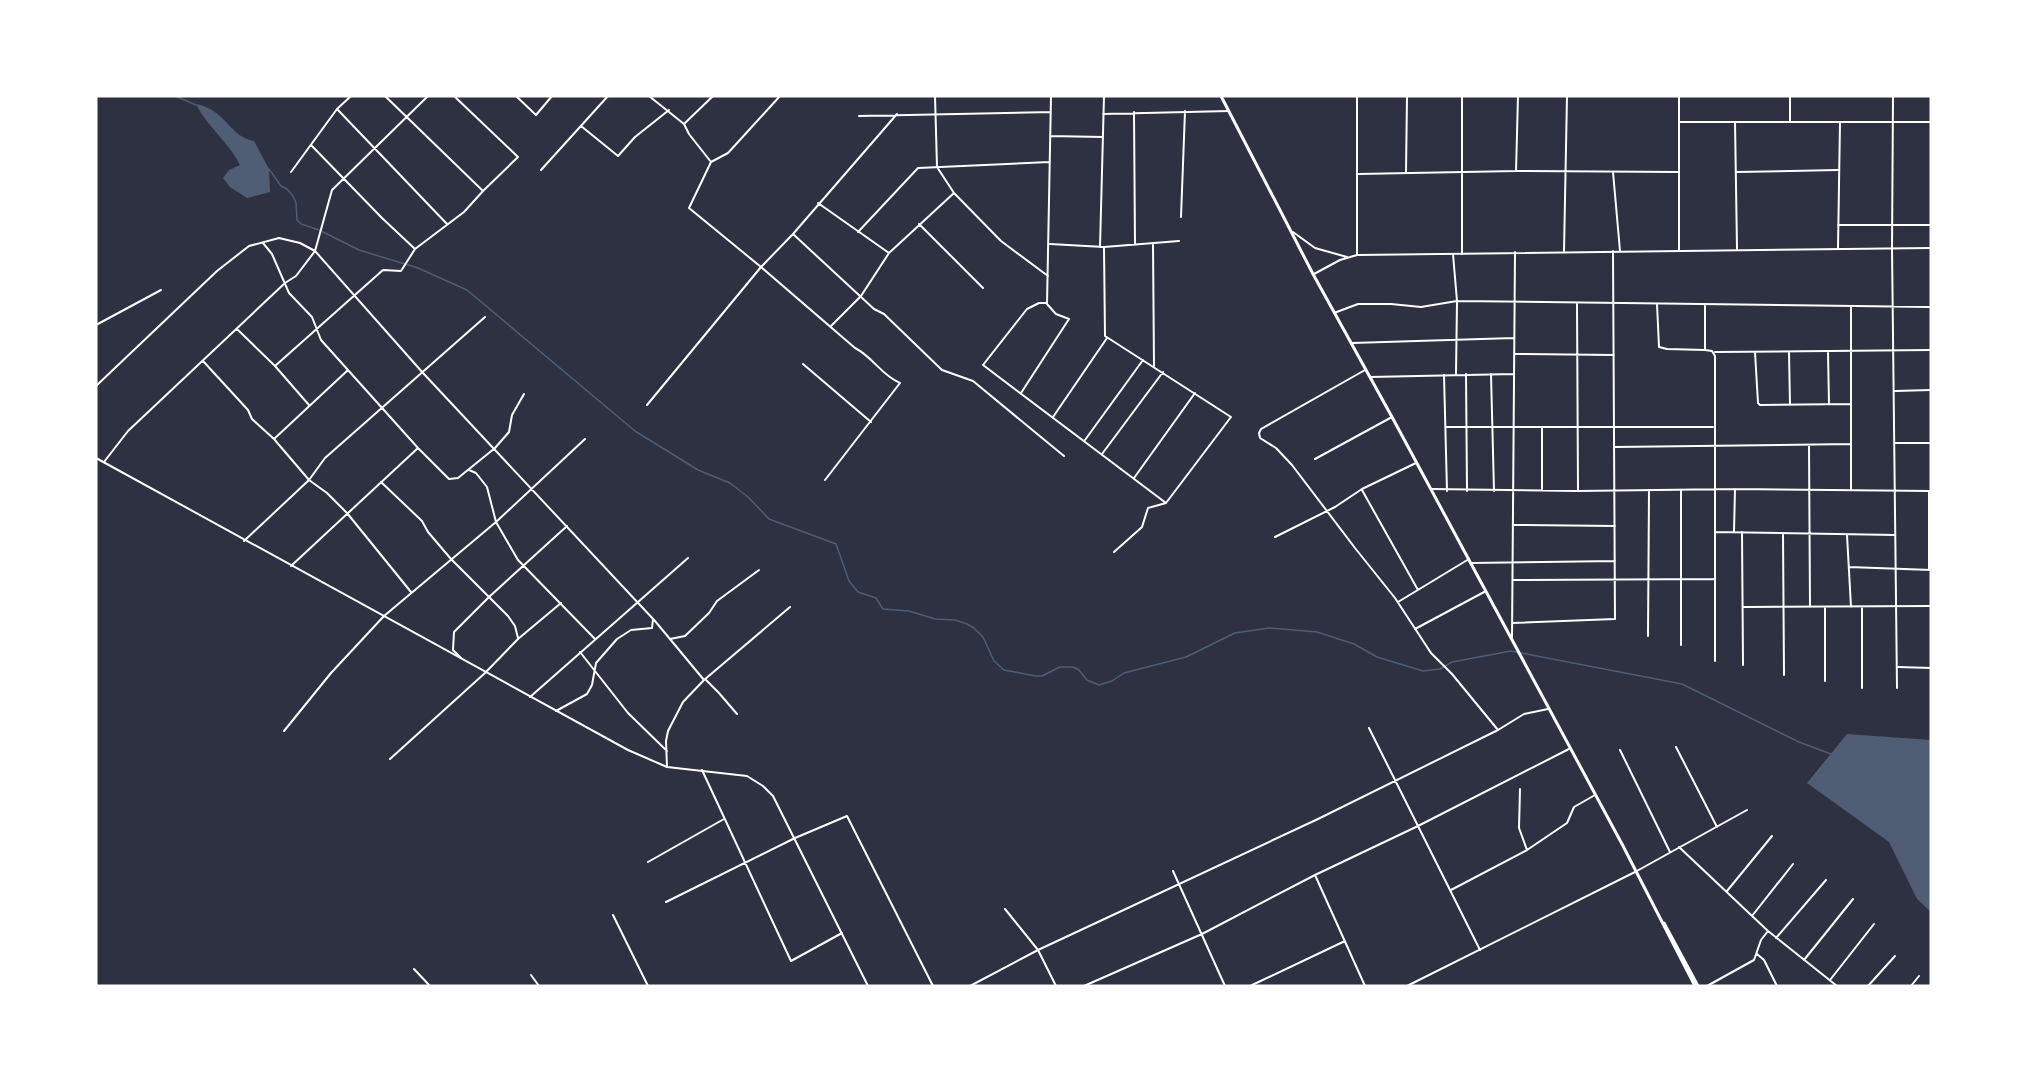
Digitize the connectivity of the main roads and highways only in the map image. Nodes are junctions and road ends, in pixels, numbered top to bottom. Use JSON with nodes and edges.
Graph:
{"nodes":[{"id":1,"x":1221,"y":96,"type":"edge"},
{"id":2,"x":1697,"y":986,"type":"edge"}],
"edges":[{"from":1,"to":2,"type":"main road"}]}
